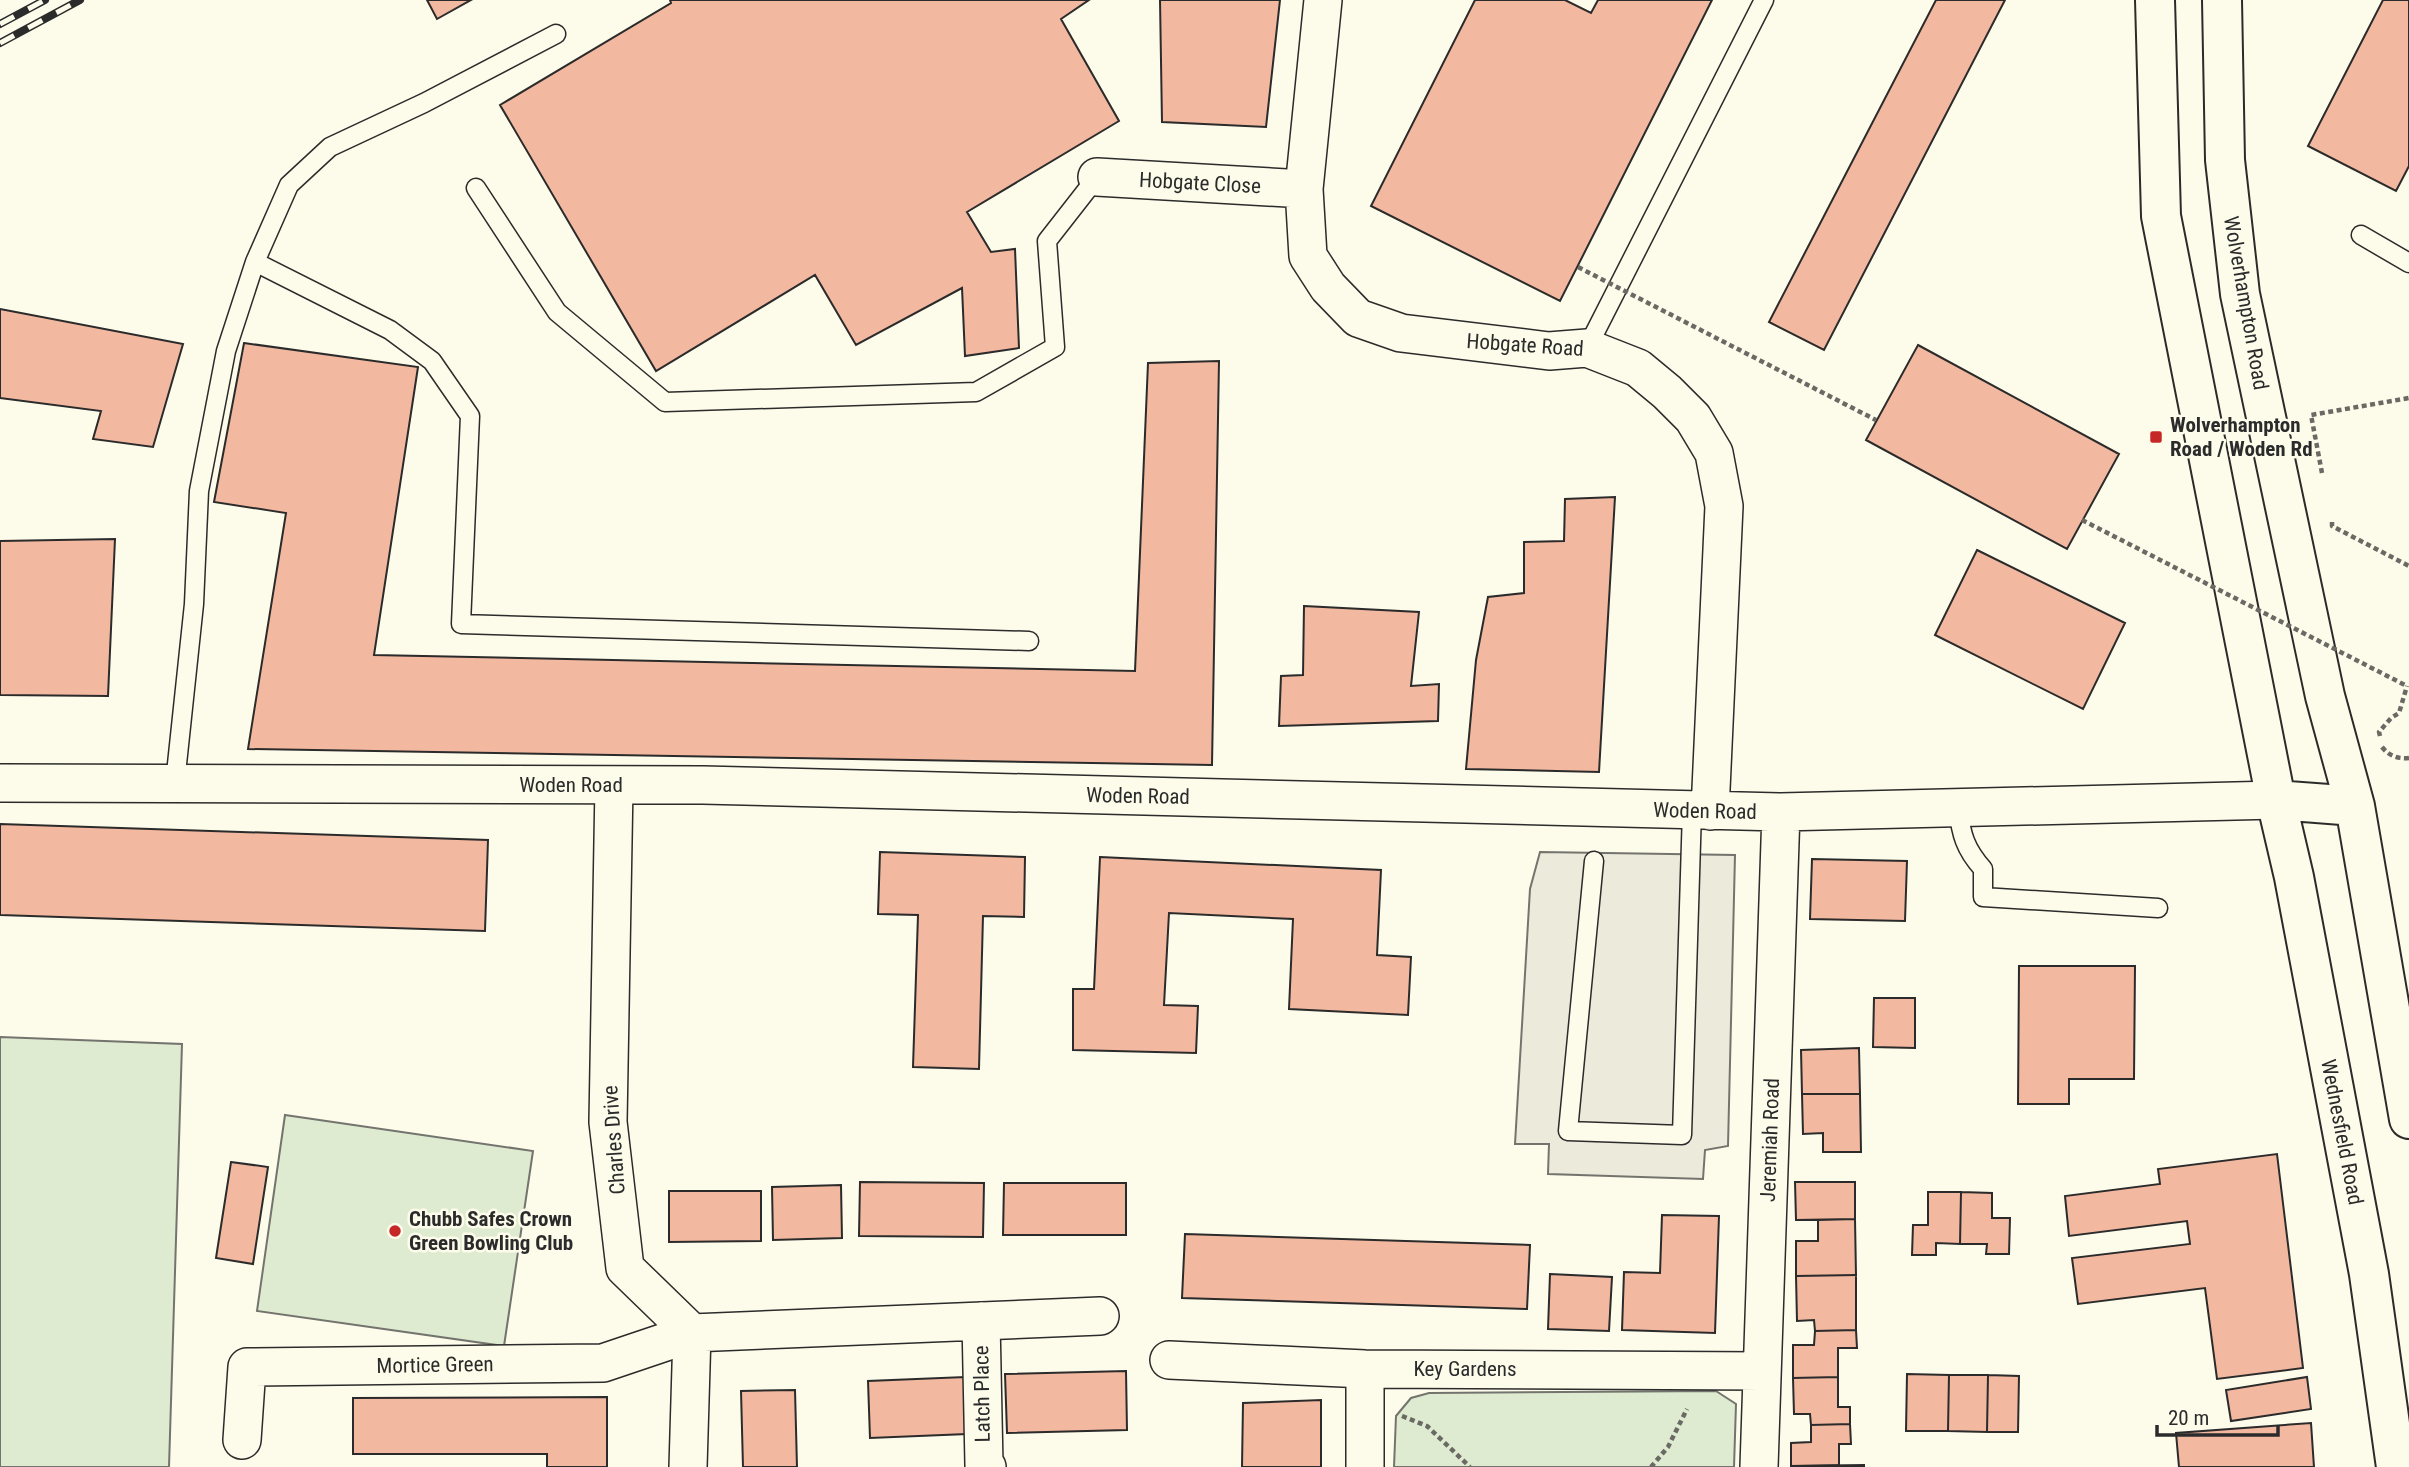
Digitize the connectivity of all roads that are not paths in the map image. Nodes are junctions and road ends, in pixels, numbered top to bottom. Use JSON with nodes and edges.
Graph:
{"nodes":[{"id":1,"x":1322,"y":0,"type":"edge"},
{"id":2,"x":1764,"y":0,"type":"edge"},
{"id":3,"x":2155,"y":0,"type":"edge"},
{"id":4,"x":2222,"y":0,"type":"edge"},
{"id":5,"x":556,"y":34,"type":"dead end"},
{"id":6,"x":1097,"y":177,"type":"joint"},
{"id":7,"x":476,"y":188,"type":"dead end"},
{"id":8,"x":1304,"y":189,"type":"junction"},
{"id":9,"x":2361,"y":235,"type":"dead end"},
{"id":10,"x":255,"y":262,"type":"junction"},
{"id":11,"x":2409,"y":263,"type":"edge"},
{"id":12,"x":1587,"y":348,"type":"junction"},
{"id":13,"x":1028,"y":641,"type":"dead end"},
{"id":14,"x":0,"y":783,"type":"edge"},
{"id":15,"x":175,"y":783,"type":"junction"},
{"id":16,"x":614,"y":785,"type":"junction"},
{"id":17,"x":2276,"y":800,"type":"junction"},
{"id":18,"x":2354,"y":806,"type":"junction"},
{"id":19,"x":1958,"y":808,"type":"junction"},
{"id":20,"x":1701,"y":811,"type":"junction"},
{"id":21,"x":1781,"y":813,"type":"junction"},
{"id":22,"x":1594,"y":861,"type":"dead end"},
{"id":23,"x":2158,"y":908,"type":"dead end"},
{"id":24,"x":2409,"y":1119,"type":"edge"},
{"id":25,"x":1100,"y":1315,"type":"dead end"},
{"id":26,"x":981,"y":1321,"type":"junction"},
{"id":27,"x":692,"y":1333,"type":"junction"},
{"id":28,"x":1169,"y":1360,"type":"dead end"},
{"id":29,"x":1365,"y":1369,"type":"junction"},
{"id":30,"x":1762,"y":1371,"type":"junction"},
{"id":31,"x":242,"y":1440,"type":"dead end"},
{"id":32,"x":688,"y":1467,"type":"edge"},
{"id":33,"x":986,"y":1467,"type":"edge"},
{"id":34,"x":1365,"y":1467,"type":"edge"},
{"id":35,"x":1759,"y":1467,"type":"edge"},
{"id":36,"x":2396,"y":1467,"type":"edge"}],
"edges":[{"from":1,"to":8,"type":"street","name":"Hobgate Road"},
{"from":2,"to":12,"type":"lane"},
{"from":3,"to":17,"type":"main road"},
{"from":4,"to":18,"type":"main road","name":"Wolverhampton Road"},
{"from":5,"to":10,"type":"lane"},
{"from":6,"to":7,"type":"lane"},
{"from":6,"to":8,"type":"street","name":"Hobgate Close"},
{"from":8,"to":12,"type":"street","name":"Hobgate Road"},
{"from":9,"to":11,"type":"lane"},
{"from":10,"to":13,"type":"lane"},
{"from":10,"to":15,"type":"lane"},
{"from":12,"to":20,"type":"street","name":"Hobgate Road"},
{"from":14,"to":15,"type":"street","name":"Woden Road"},
{"from":15,"to":16,"type":"street","name":"Woden Road"},
{"from":16,"to":20,"type":"street","name":"Woden Road"},
{"from":16,"to":27,"type":"street","name":"Charles Drive"},
{"from":17,"to":18,"type":"main road"},
{"from":17,"to":19,"type":"street","name":"Woden Road"},
{"from":17,"to":36,"type":"main road","name":"Wednesfield Road"},
{"from":18,"to":24,"type":"main road"},
{"from":19,"to":21,"type":"street","name":"Woden Road"},
{"from":19,"to":23,"type":"lane"},
{"from":20,"to":21,"type":"street","name":"Woden Road"},
{"from":20,"to":22,"type":"lane"},
{"from":21,"to":30,"type":"street","name":"Jeremiah Road"},
{"from":25,"to":26,"type":"street"},
{"from":26,"to":27,"type":"street"},
{"from":26,"to":33,"type":"street","name":"Latch Place"},
{"from":27,"to":31,"type":"street","name":"Mortice Green"},
{"from":27,"to":32,"type":"street"},
{"from":28,"to":29,"type":"street","name":"Key Gardens"},
{"from":29,"to":30,"type":"street","name":"Key Gardens"},
{"from":29,"to":34,"type":"street"},
{"from":30,"to":35,"type":"street","name":"Jeremiah Road"}]}
